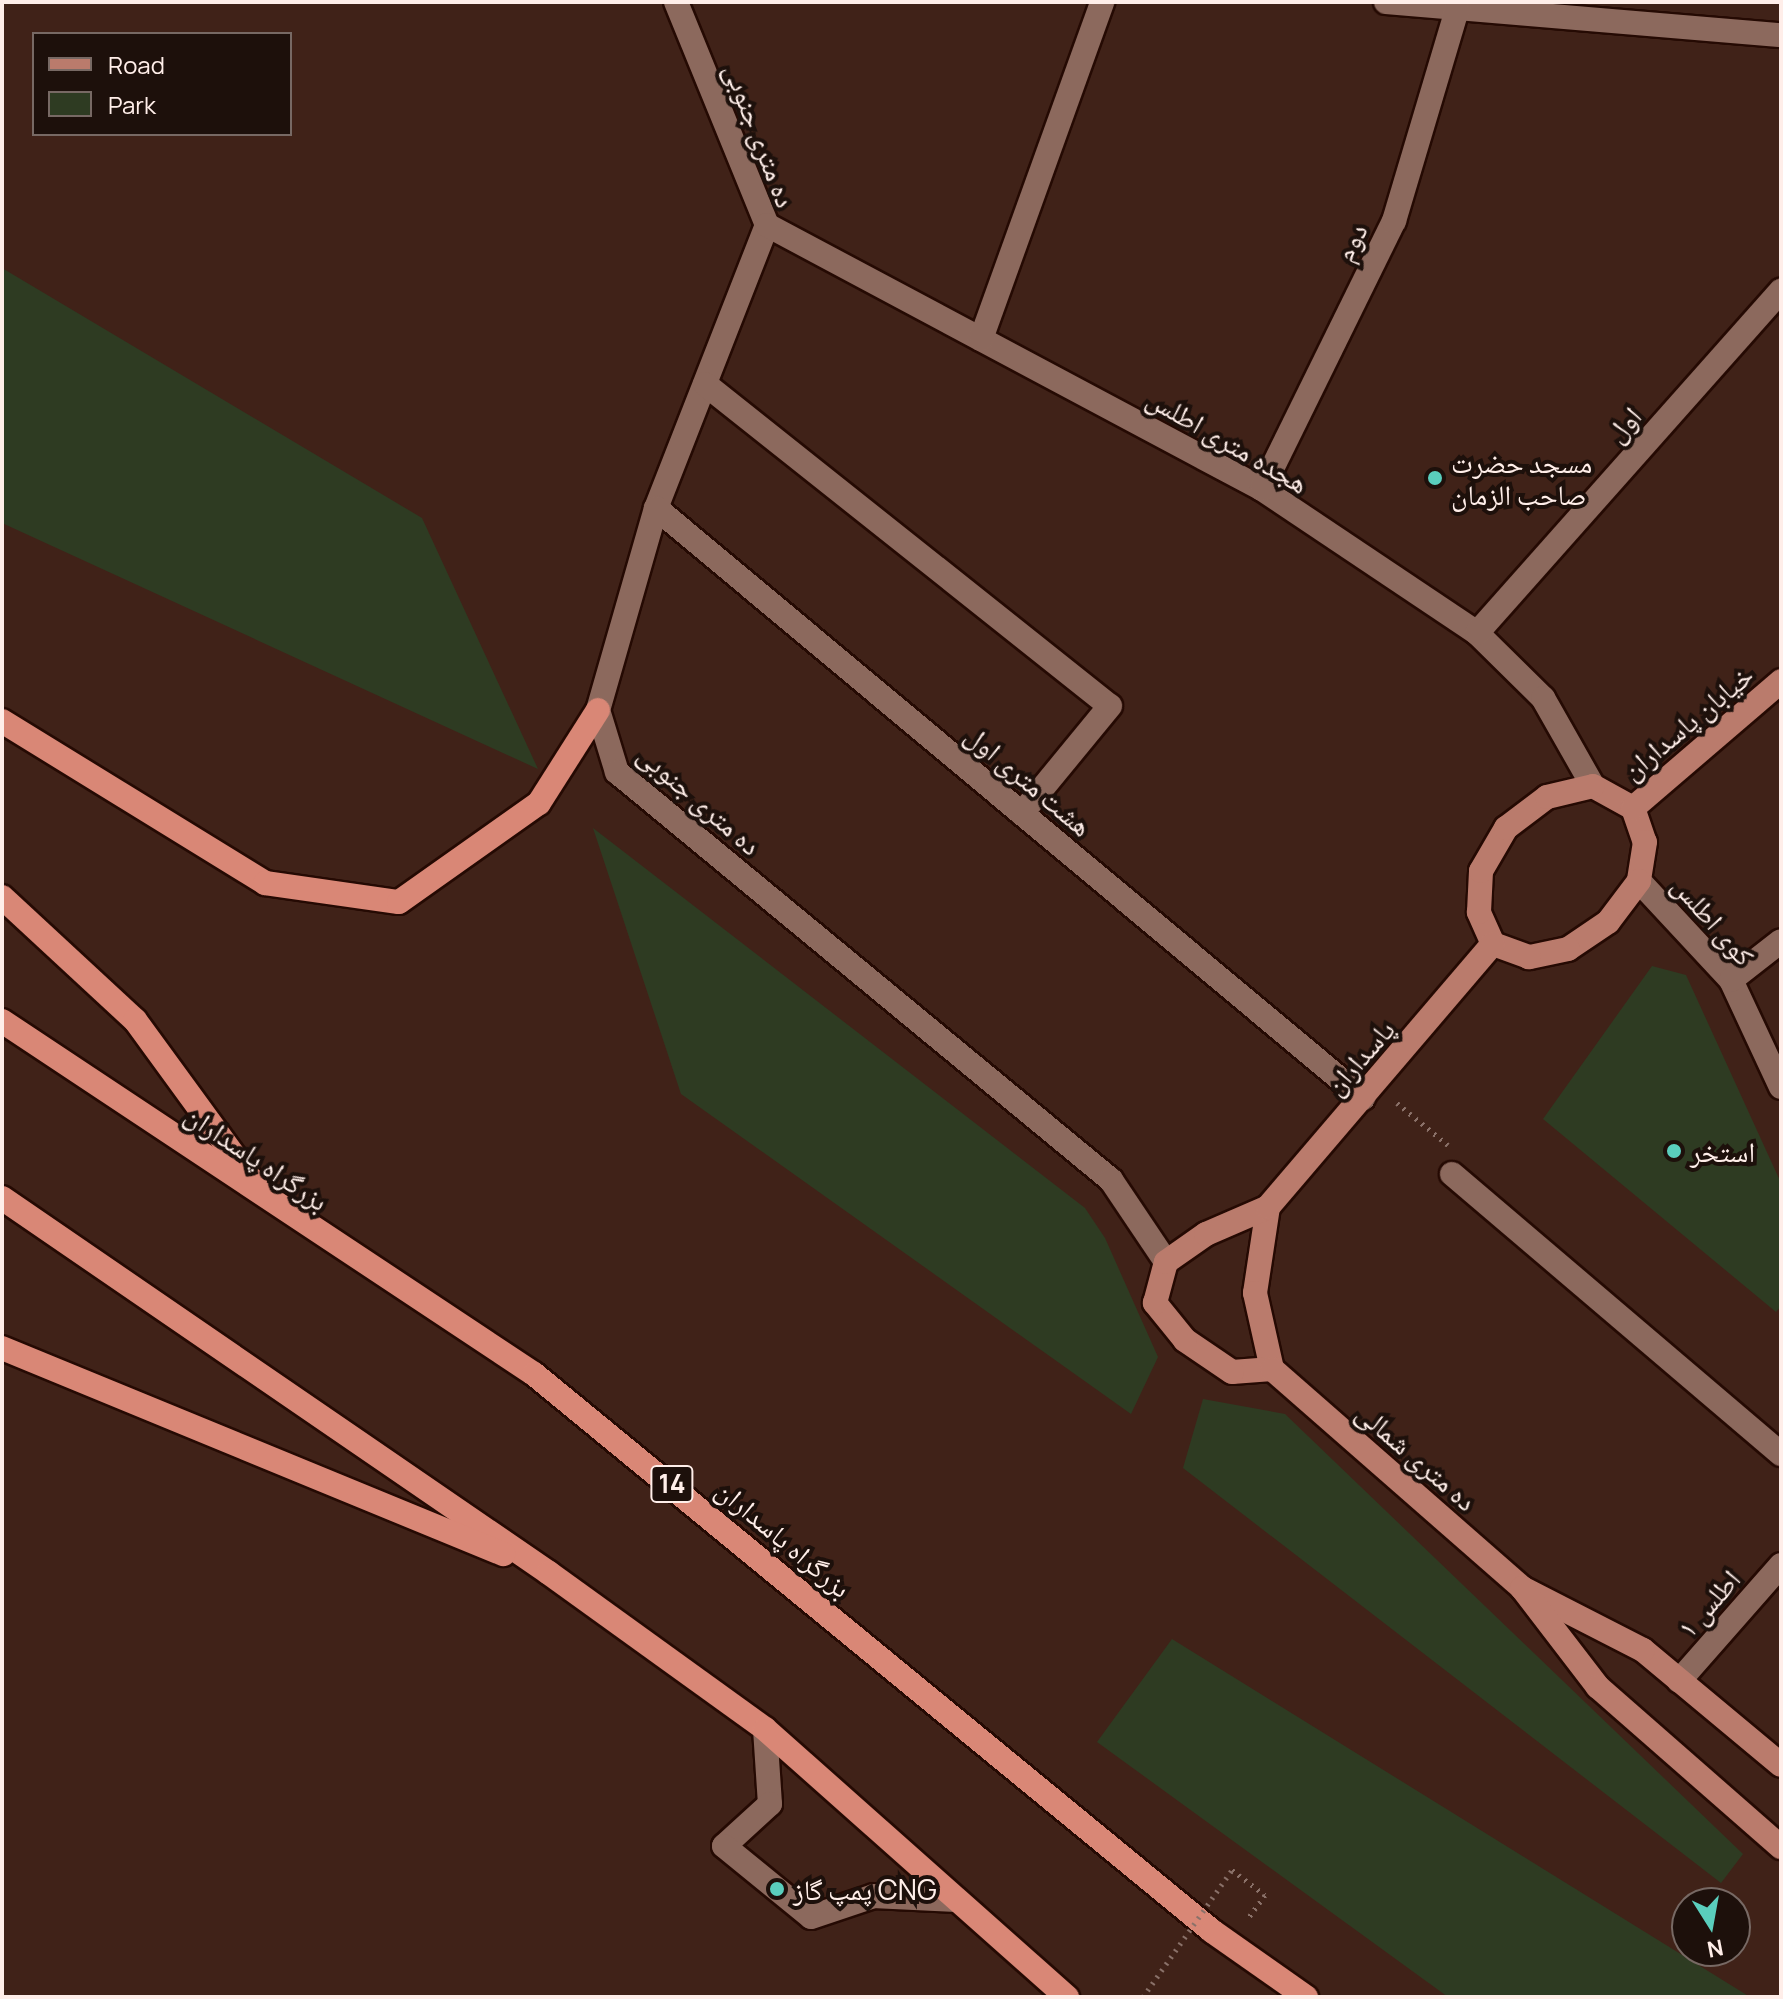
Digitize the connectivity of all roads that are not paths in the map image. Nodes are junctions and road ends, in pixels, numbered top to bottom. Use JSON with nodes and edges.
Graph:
{"nodes":[{"id":1,"x":676,"y":2,"type":"edge"},
{"id":2,"x":1102,"y":2,"type":"edge"},
{"id":3,"x":1386,"y":2,"type":"edge"},
{"id":4,"x":1457,"y":9,"type":"junction"},
{"id":5,"x":1781,"y":35,"type":"edge"},
{"id":6,"x":767,"y":225,"type":"junction"},
{"id":7,"x":1781,"y":291,"type":"edge"},
{"id":8,"x":981,"y":339,"type":"junction"},
{"id":9,"x":705,"y":384,"type":"junction"},
{"id":10,"x":1262,"y":489,"type":"junction"},
{"id":11,"x":656,"y":508,"type":"junction"},
{"id":12,"x":1477,"y":633,"type":"junction"},
{"id":13,"x":1781,"y":681,"type":"edge"},
{"id":14,"x":598,"y":710,"type":"junction"},
{"id":15,"x":2,"y":721,"type":"edge"},
{"id":16,"x":1593,"y":786,"type":"junction"},
{"id":17,"x":1633,"y":808,"type":"junction"},
{"id":18,"x":1022,"y":813,"type":"junction"},
{"id":19,"x":1639,"y":881,"type":"junction"},
{"id":20,"x":2,"y":897,"type":"edge"},
{"id":21,"x":1781,"y":941,"type":"edge"},
{"id":22,"x":1493,"y":944,"type":"junction"},
{"id":23,"x":1731,"y":980,"type":"junction"},
{"id":24,"x":2,"y":1021,"type":"edge"},
{"id":25,"x":1781,"y":1087,"type":"edge"},
{"id":26,"x":1369,"y":1091,"type":"junction"},
{"id":27,"x":1452,"y":1174,"type":"road end"},
{"id":28,"x":2,"y":1198,"type":"edge"},
{"id":29,"x":266,"y":1201,"type":"junction"},
{"id":30,"x":1268,"y":1207,"type":"junction"},
{"id":31,"x":1166,"y":1262,"type":"junction"},
{"id":32,"x":2,"y":1348,"type":"edge"},
{"id":33,"x":1272,"y":1369,"type":"junction"},
{"id":34,"x":1781,"y":1454,"type":"edge"},
{"id":35,"x":1781,"y":1565,"type":"edge"},
{"id":36,"x":549,"y":1573,"type":"junction"},
{"id":37,"x":1522,"y":1588,"type":"junction"},
{"id":38,"x":1679,"y":1681,"type":"junction"},
{"id":39,"x":765,"y":1729,"type":"junction"},
{"id":40,"x":1781,"y":1765,"type":"edge"},
{"id":41,"x":1781,"y":1847,"type":"edge"},
{"id":42,"x":955,"y":1900,"type":"junction"},
{"id":43,"x":1067,"y":1997,"type":"edge"},
{"id":44,"x":1306,"y":1997,"type":"edge"}],
"edges":[{"from":1,"to":6,"type":"street","name":"ده متری جنوبی"},
{"from":2,"to":8,"type":"street"},
{"from":3,"to":4,"type":"street"},
{"from":4,"to":5,"type":"street"},
{"from":4,"to":10,"type":"street","name":"دوم"},
{"from":6,"to":8,"type":"street","name":"هجده متری اطلس"},
{"from":6,"to":9,"type":"street","name":"ده متری جنوبی"},
{"from":7,"to":12,"type":"street","name":"اول"},
{"from":8,"to":10,"type":"street","name":"هجده متری اطلس"},
{"from":9,"to":11,"type":"street","name":"ده متری جنوبی"},
{"from":9,"to":18,"type":"street"},
{"from":10,"to":12,"type":"street","name":"هجده متری اطلس"},
{"from":11,"to":14,"type":"street","name":"ده متری جنوبی"},
{"from":11,"to":18,"type":"street","name":"هشت متری اول"},
{"from":12,"to":16,"type":"street","name":"هجده متری اطلس"},
{"from":13,"to":17,"type":"main road","name":"خیابان پاسداران"},
{"from":14,"to":15,"type":"highway"},
{"from":14,"to":31,"type":"street","name":"ده متری جنوبی"},
{"from":16,"to":17,"type":"main road"},
{"from":16,"to":22,"type":"main road"},
{"from":17,"to":19,"type":"main road"},
{"from":18,"to":26,"type":"street","name":"هشت متری اول"},
{"from":19,"to":22,"type":"main road"},
{"from":19,"to":23,"type":"street","name":"کوی اطلس"},
{"from":20,"to":29,"type":"highway"},
{"from":21,"to":23,"type":"street"},
{"from":22,"to":26,"type":"main road","name":"پاسداران"},
{"from":23,"to":25,"type":"street","name":"کوی اطلس"},
{"from":24,"to":29,"type":"highway","name":"بزرگراه پاسداران","number":"14"},
{"from":26,"to":30,"type":"main road","name":"پاسداران"},
{"from":27,"to":34,"type":"street"},
{"from":28,"to":36,"type":"highway"},
{"from":29,"to":44,"type":"highway","name":"بزرگراه پاسداران","number":"14"},
{"from":30,"to":31,"type":"main road","name":"پاسداران"},
{"from":30,"to":33,"type":"main road"},
{"from":31,"to":33,"type":"main road"},
{"from":32,"to":36,"type":"highway"},
{"from":33,"to":37,"type":"main road","name":"ده متری شمالی"},
{"from":35,"to":38,"type":"street","name":"اطلس ۱"},
{"from":36,"to":39,"type":"highway"},
{"from":37,"to":38,"type":"main road"},
{"from":37,"to":41,"type":"main road"},
{"from":38,"to":40,"type":"main road"},
{"from":39,"to":42,"type":"highway"},
{"from":39,"to":42,"type":"street"},
{"from":42,"to":43,"type":"highway"}]}
